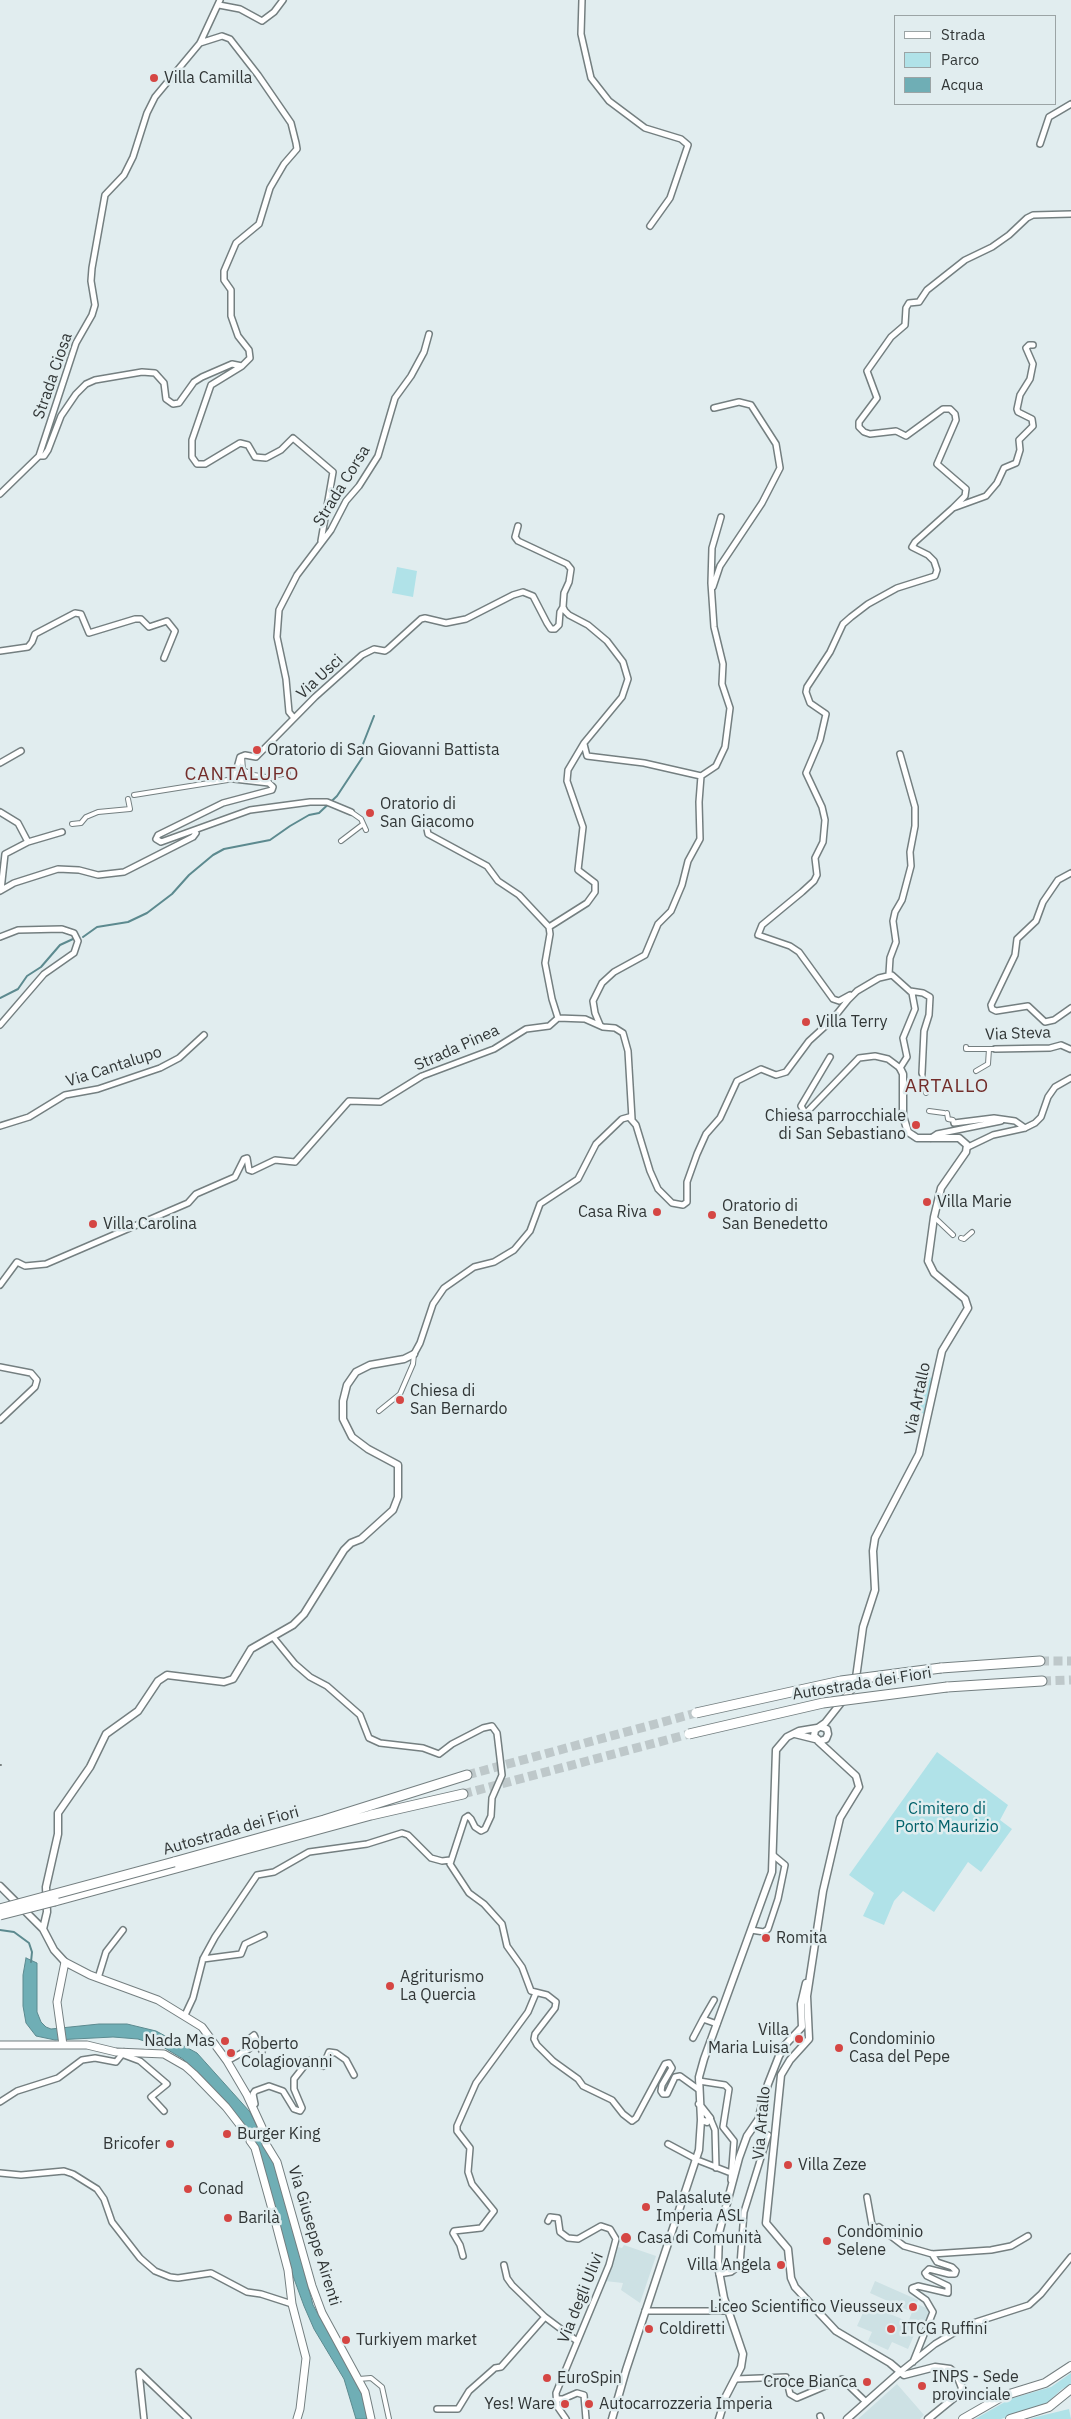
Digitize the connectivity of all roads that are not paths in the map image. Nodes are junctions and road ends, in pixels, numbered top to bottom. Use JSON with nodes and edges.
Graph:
{"nodes":[{"id":1,"x":283,"y":0,"type":"edge"},
{"id":2,"x":582,"y":0,"type":"edge"},
{"id":3,"x":219,"y":2,"type":"edge"},
{"id":4,"x":200,"y":43,"type":"junction"},
{"id":5,"x":1071,"y":104,"type":"edge"},
{"id":6,"x":1040,"y":144,"type":"dead end"},
{"id":7,"x":1071,"y":214,"type":"edge"},
{"id":8,"x":650,"y":226,"type":"dead end"},
{"id":9,"x":429,"y":334,"type":"dead end"},
{"id":10,"x":1033,"y":346,"type":"dead end"},
{"id":11,"x":242,"y":366,"type":"junction"},
{"id":12,"x":714,"y":408,"type":"dead end"},
{"id":13,"x":39,"y":456,"type":"junction"},
{"id":14,"x":0,"y":494,"type":"edge"},
{"id":15,"x":953,"y":508,"type":"junction"},
{"id":16,"x":721,"y":517,"type":"dead end"},
{"id":17,"x":518,"y":526,"type":"dead end"},
{"id":18,"x":321,"y":541,"type":"junction"},
{"id":19,"x":712,"y":595,"type":"junction"},
{"id":20,"x":563,"y":607,"type":"junction"},
{"id":21,"x":0,"y":651,"type":"edge"},
{"id":22,"x":164,"y":658,"type":"dead end"},
{"id":23,"x":294,"y":718,"type":"junction"},
{"id":24,"x":584,"y":743,"type":"junction"},
{"id":25,"x":21,"y":751,"type":"dead end"},
{"id":26,"x":900,"y":754,"type":"dead end"},
{"id":27,"x":242,"y":756,"type":"junction"},
{"id":28,"x":0,"y":763,"type":"edge"},
{"id":29,"x":288,"y":773,"type":"dead end"},
{"id":30,"x":701,"y":776,"type":"junction"},
{"id":31,"x":234,"y":779,"type":"junction"},
{"id":32,"x":134,"y":795,"type":"dead end"},
{"id":33,"x":128,"y":799,"type":"dead end"},
{"id":34,"x":0,"y":812,"type":"edge"},
{"id":35,"x":351,"y":812,"type":"joint"},
{"id":36,"x":72,"y":824,"type":"dead end"},
{"id":37,"x":362,"y":825,"type":"junction"},
{"id":38,"x":427,"y":829,"type":"dead end"},
{"id":39,"x":366,"y":830,"type":"dead end"},
{"id":40,"x":194,"y":831,"type":"junction"},
{"id":41,"x":62,"y":832,"type":"dead end"},
{"id":42,"x":341,"y":841,"type":"dead end"},
{"id":43,"x":28,"y":842,"type":"junction"},
{"id":44,"x":1071,"y":873,"type":"edge"},
{"id":45,"x":0,"y":890,"type":"edge"},
{"id":46,"x":549,"y":927,"type":"junction"},
{"id":47,"x":0,"y":937,"type":"edge"},
{"id":48,"x":889,"y":974,"type":"junction"},
{"id":49,"x":909,"y":990,"type":"junction"},
{"id":50,"x":857,"y":991,"type":"junction"},
{"id":51,"x":1071,"y":1008,"type":"edge"},
{"id":52,"x":558,"y":1018,"type":"junction"},
{"id":53,"x":0,"y":1024,"type":"edge"},
{"id":54,"x":600,"y":1025,"type":"junction"},
{"id":55,"x":204,"y":1035,"type":"dead end"},
{"id":56,"x":966,"y":1048,"type":"dead end"},
{"id":57,"x":992,"y":1049,"type":"junction"},
{"id":58,"x":1071,"y":1049,"type":"edge"},
{"id":59,"x":1071,"y":1054,"type":"edge"},
{"id":60,"x":830,"y":1057,"type":"dead end"},
{"id":61,"x":900,"y":1068,"type":"junction"},
{"id":62,"x":976,"y":1071,"type":"dead end"},
{"id":63,"x":922,"y":1073,"type":"joint"},
{"id":64,"x":1071,"y":1078,"type":"edge"},
{"id":65,"x":926,"y":1093,"type":"dead end"},
{"id":66,"x":929,"y":1111,"type":"dead end"},
{"id":67,"x":632,"y":1120,"type":"junction"},
{"id":68,"x":1002,"y":1121,"type":"junction"},
{"id":69,"x":954,"y":1123,"type":"joint"},
{"id":70,"x":0,"y":1126,"type":"edge"},
{"id":71,"x":1025,"y":1128,"type":"junction"},
{"id":72,"x":928,"y":1138,"type":"junction"},
{"id":73,"x":968,"y":1147,"type":"junction"},
{"id":74,"x":934,"y":1217,"type":"junction"},
{"id":75,"x":972,"y":1232,"type":"dead end"},
{"id":76,"x":953,"y":1235,"type":"dead end"},
{"id":77,"x":961,"y":1238,"type":"dead end"},
{"id":78,"x":0,"y":1285,"type":"edge"},
{"id":79,"x":414,"y":1354,"type":"junction"},
{"id":80,"x":0,"y":1367,"type":"edge"},
{"id":81,"x":379,"y":1411,"type":"dead end"},
{"id":82,"x":0,"y":1420,"type":"edge"},
{"id":83,"x":274,"y":1637,"type":"junction"},
{"id":84,"x":1040,"y":1661,"type":"tunnel mouth"},
{"id":85,"x":1042,"y":1681,"type":"tunnel mouth"},
{"id":86,"x":696,"y":1713,"type":"tunnel mouth"},
{"id":87,"x":822,"y":1728,"type":"junction"},
{"id":88,"x":689,"y":1734,"type":"tunnel mouth"},
{"id":89,"x":794,"y":1734,"type":"junction"},
{"id":90,"x":827,"y":1737,"type":"junction"},
{"id":91,"x":817,"y":1740,"type":"junction"},
{"id":92,"x":835,"y":1755,"type":"junction"},
{"id":93,"x":467,"y":1775,"type":"tunnel mouth"},
{"id":94,"x":463,"y":1794,"type":"tunnel mouth"},
{"id":95,"x":773,"y":1855,"type":"junction"},
{"id":96,"x":450,"y":1860,"type":"junction"},
{"id":97,"x":175,"y":1866,"type":"junction"},
{"id":98,"x":0,"y":1886,"type":"edge"},
{"id":99,"x":0,"y":1909,"type":"edge"},
{"id":100,"x":0,"y":1916,"type":"edge"},
{"id":101,"x":43,"y":1929,"type":"junction"},
{"id":102,"x":123,"y":1930,"type":"dead end"},
{"id":103,"x":751,"y":1930,"type":"junction"},
{"id":104,"x":264,"y":1935,"type":"dead end"},
{"id":105,"x":203,"y":1959,"type":"junction"},
{"id":106,"x":65,"y":1962,"type":"junction"},
{"id":107,"x":809,"y":1977,"type":"junction"},
{"id":108,"x":98,"y":1978,"type":"junction"},
{"id":109,"x":536,"y":1994,"type":"junction"},
{"id":110,"x":714,"y":2000,"type":"dead end"},
{"id":111,"x":185,"y":2015,"type":"junction"},
{"id":112,"x":703,"y":2019,"type":"junction"},
{"id":113,"x":716,"y":2024,"type":"junction"},
{"id":114,"x":693,"y":2038,"type":"dead end"},
{"id":115,"x":0,"y":2045,"type":"edge"},
{"id":116,"x":64,"y":2045,"type":"junction"},
{"id":117,"x":262,"y":2052,"type":"dead end"},
{"id":118,"x":124,"y":2054,"type":"junction"},
{"id":119,"x":227,"y":2061,"type":"junction"},
{"id":120,"x":354,"y":2075,"type":"dead end"},
{"id":121,"x":698,"y":2081,"type":"junction"},
{"id":122,"x":698,"y":2089,"type":"junction"},
{"id":123,"x":0,"y":2102,"type":"edge"},
{"id":124,"x":252,"y":2106,"type":"junction"},
{"id":125,"x":164,"y":2111,"type":"dead end"},
{"id":126,"x":705,"y":2119,"type":"junction"},
{"id":127,"x":262,"y":2130,"type":"junction"},
{"id":128,"x":768,"y":2135,"type":"dead end"},
{"id":129,"x":250,"y":2138,"type":"junction"},
{"id":130,"x":266,"y":2144,"type":"junction"},
{"id":131,"x":668,"y":2144,"type":"dead end"},
{"id":132,"x":255,"y":2148,"type":"junction"},
{"id":133,"x":698,"y":2160,"type":"junction"},
{"id":134,"x":716,"y":2168,"type":"junction"},
{"id":135,"x":0,"y":2173,"type":"edge"},
{"id":136,"x":731,"y":2173,"type":"junction"},
{"id":137,"x":867,"y":2197,"type":"dead end"},
{"id":138,"x":730,"y":2200,"type":"junction"},
{"id":139,"x":548,"y":2221,"type":"dead end"},
{"id":140,"x":879,"y":2227,"type":"dead end"},
{"id":141,"x":890,"y":2236,"type":"junction"},
{"id":142,"x":1028,"y":2236,"type":"dead end"},
{"id":143,"x":932,"y":2254,"type":"junction"},
{"id":144,"x":463,"y":2256,"type":"dead end"},
{"id":145,"x":1071,"y":2257,"type":"edge"},
{"id":146,"x":504,"y":2265,"type":"dead end"},
{"id":147,"x":720,"y":2274,"type":"junction"},
{"id":148,"x":292,"y":2304,"type":"junction"},
{"id":149,"x":645,"y":2311,"type":"junction"},
{"id":150,"x":728,"y":2311,"type":"junction"},
{"id":151,"x":545,"y":2317,"type":"junction"},
{"id":152,"x":577,"y":2341,"type":"junction"},
{"id":153,"x":913,"y":2362,"type":"junction"},
{"id":154,"x":1071,"y":2366,"type":"edge"},
{"id":155,"x":900,"y":2372,"type":"junction"},
{"id":156,"x":736,"y":2378,"type":"junction"},
{"id":157,"x":358,"y":2380,"type":"junction"},
{"id":158,"x":1071,"y":2389,"type":"edge"},
{"id":159,"x":556,"y":2399,"type":"junction"},
{"id":160,"x":866,"y":2402,"type":"junction"},
{"id":161,"x":437,"y":2409,"type":"dead end"},
{"id":162,"x":719,"y":2417,"type":"edge"},
{"id":163,"x":144,"y":2419,"type":"edge"},
{"id":164,"x":188,"y":2419,"type":"edge"},
{"id":165,"x":297,"y":2419,"type":"edge"},
{"id":166,"x":371,"y":2419,"type":"edge"},
{"id":167,"x":389,"y":2419,"type":"edge"},
{"id":168,"x":566,"y":2419,"type":"edge"},
{"id":169,"x":586,"y":2419,"type":"edge"},
{"id":170,"x":612,"y":2419,"type":"edge"},
{"id":171,"x":847,"y":2419,"type":"edge"},
{"id":172,"x":928,"y":2419,"type":"edge"},
{"id":173,"x":963,"y":2419,"type":"edge"},
{"id":174,"x":1010,"y":2419,"type":"edge"}],
"edges":[{"from":1,"to":3,"type":"street"},
{"from":2,"to":8,"type":"street"},
{"from":3,"to":4,"type":"street","name":"Strada Ciosa"},
{"from":4,"to":11,"type":"street"},
{"from":4,"to":13,"type":"street","name":"Strada Ciosa"},
{"from":5,"to":6,"type":"street"},
{"from":7,"to":15,"type":"street"},
{"from":9,"to":18,"type":"street","name":"Strada Corsa"},
{"from":10,"to":15,"type":"street"},
{"from":11,"to":13,"type":"street"},
{"from":11,"to":18,"type":"street","name":"Strada Corsa"},
{"from":12,"to":19,"type":"street"},
{"from":13,"to":14,"type":"street","name":"Strada Ciosa"},
{"from":15,"to":50,"type":"street"},
{"from":16,"to":19,"type":"street"},
{"from":17,"to":20,"type":"street"},
{"from":18,"to":23,"type":"street","name":"Strada Corsa"},
{"from":19,"to":30,"type":"street"},
{"from":20,"to":23,"type":"street","name":"Via Usci"},
{"from":20,"to":24,"type":"street"},
{"from":21,"to":22,"type":"street"},
{"from":23,"to":27,"type":"street","name":"Via Usci"},
{"from":24,"to":30,"type":"street"},
{"from":24,"to":46,"type":"street"},
{"from":25,"to":28,"type":"street"},
{"from":26,"to":48,"type":"street"},
{"from":27,"to":29,"type":"street"},
{"from":27,"to":31,"type":"street"},
{"from":30,"to":54,"type":"street"},
{"from":31,"to":32,"type":"street"},
{"from":31,"to":40,"type":"street"},
{"from":33,"to":36,"type":"street"},
{"from":34,"to":43,"type":"street"},
{"from":35,"to":37,"type":"street"},
{"from":35,"to":40,"type":"street"},
{"from":37,"to":39,"type":"street"},
{"from":37,"to":42,"type":"street"},
{"from":38,"to":46,"type":"street"},
{"from":40,"to":45,"type":"street"},
{"from":41,"to":43,"type":"street"},
{"from":43,"to":45,"type":"street"},
{"from":44,"to":51,"type":"street"},
{"from":46,"to":52,"type":"street"},
{"from":47,"to":53,"type":"street"},
{"from":48,"to":49,"type":"street"},
{"from":48,"to":50,"type":"street"},
{"from":49,"to":61,"type":"street"},
{"from":49,"to":63,"type":"street"},
{"from":50,"to":67,"type":"street"},
{"from":52,"to":54,"type":"street"},
{"from":52,"to":78,"type":"street","name":"Strada Pinea"},
{"from":54,"to":67,"type":"street"},
{"from":55,"to":70,"type":"street","name":"Via Cantalupo"},
{"from":56,"to":57,"type":"street","name":"Via Steva"},
{"from":57,"to":58,"type":"street","name":"Via Steva"},
{"from":57,"to":62,"type":"street"},
{"from":58,"to":59,"type":"street"},
{"from":60,"to":61,"type":"street"},
{"from":61,"to":72,"type":"street"},
{"from":63,"to":65,"type":"street"},
{"from":64,"to":71,"type":"street"},
{"from":66,"to":69,"type":"street"},
{"from":67,"to":79,"type":"street"},
{"from":68,"to":69,"type":"street"},
{"from":68,"to":71,"type":"street"},
{"from":68,"to":72,"type":"street"},
{"from":71,"to":73,"type":"street"},
{"from":72,"to":73,"type":"street"},
{"from":73,"to":74,"type":"street","name":"Via Artallo"},
{"from":74,"to":76,"type":"street"},
{"from":74,"to":87,"type":"street","name":"Via Artallo"},
{"from":75,"to":77,"type":"street"},
{"from":79,"to":81,"type":"street"},
{"from":79,"to":83,"type":"street"},
{"from":80,"to":82,"type":"street"},
{"from":83,"to":96,"type":"street"},
{"from":83,"to":101,"type":"street"},
{"from":84,"to":86,"type":"highway","name":"Autostrada dei Fiori","bridge":true},
{"from":85,"to":88,"type":"highway","name":"Autostrada dei Fiori","bridge":true},
{"from":87,"to":89,"type":"street"},
{"from":87,"to":90,"type":"street","name":"Via Artallo"},
{"from":87,"to":91,"type":"street","name":"Via Artallo"},
{"from":89,"to":91,"type":"street"},
{"from":89,"to":95,"type":"street"},
{"from":90,"to":91,"type":"street"},
{"from":90,"to":92,"type":"street","name":"Via Artallo"},
{"from":91,"to":92,"type":"street","name":"Via Artallo"},
{"from":92,"to":107,"type":"street","name":"Via Artallo"},
{"from":93,"to":97,"type":"highway","name":"Autostrada dei Fiori"},
{"from":94,"to":97,"type":"highway","name":"Autostrada dei Fiori"},
{"from":95,"to":103,"type":"street"},
{"from":95,"to":103,"type":"street"},
{"from":96,"to":105,"type":"street"},
{"from":96,"to":109,"type":"street"},
{"from":97,"to":99,"type":"highway","name":"Autostrada dei Fiori","bridge":true},
{"from":97,"to":100,"type":"highway","name":"Autostrada dei Fiori","bridge":true},
{"from":98,"to":101,"type":"street"},
{"from":101,"to":106,"type":"street"},
{"from":102,"to":108,"type":"street"},
{"from":103,"to":113,"type":"street"},
{"from":104,"to":105,"type":"street"},
{"from":105,"to":111,"type":"street"},
{"from":106,"to":108,"type":"main road"},
{"from":106,"to":116,"type":"main road"},
{"from":107,"to":138,"type":"street"},
{"from":107,"to":155,"type":"street","name":"Via Artallo"},
{"from":108,"to":111,"type":"main road"},
{"from":109,"to":122,"type":"street"},
{"from":109,"to":144,"type":"street"},
{"from":110,"to":112,"type":"street"},
{"from":111,"to":119,"type":"main road"},
{"from":112,"to":113,"type":"street"},
{"from":112,"to":114,"type":"street"},
{"from":113,"to":121,"type":"street"},
{"from":115,"to":116,"type":"main road"},
{"from":116,"to":118,"type":"main road"},
{"from":117,"to":119,"type":"street"},
{"from":118,"to":123,"type":"street"},
{"from":118,"to":125,"type":"street"},
{"from":118,"to":129,"type":"main road"},
{"from":119,"to":124,"type":"main road"},
{"from":120,"to":124,"type":"street"},
{"from":121,"to":122,"type":"street"},
{"from":121,"to":136,"type":"street"},
{"from":122,"to":126,"type":"street"},
{"from":124,"to":127,"type":"main road"},
{"from":126,"to":133,"type":"street"},
{"from":126,"to":134,"type":"street"},
{"from":127,"to":129,"type":"main road"},
{"from":127,"to":130,"type":"main road"},
{"from":128,"to":147,"type":"street"},
{"from":129,"to":132,"type":"main road"},
{"from":130,"to":132,"type":"main road"},
{"from":130,"to":157,"type":"main road","name":"Via Giuseppe Airenti"},
{"from":131,"to":133,"type":"street"},
{"from":132,"to":148,"type":"main road"},
{"from":133,"to":134,"type":"street"},
{"from":133,"to":149,"type":"street"},
{"from":134,"to":136,"type":"street"},
{"from":135,"to":148,"type":"street"},
{"from":136,"to":138,"type":"street"},
{"from":137,"to":141,"type":"street"},
{"from":138,"to":147,"type":"street"},
{"from":139,"to":152,"type":"street","name":"Via degli Ulivi"},
{"from":140,"to":141,"type":"street"},
{"from":141,"to":143,"type":"street"},
{"from":142,"to":143,"type":"street"},
{"from":143,"to":153,"type":"street"},
{"from":145,"to":153,"type":"street"},
{"from":146,"to":151,"type":"street"},
{"from":147,"to":150,"type":"street"},
{"from":148,"to":165,"type":"main road"},
{"from":149,"to":150,"type":"street"},
{"from":149,"to":170,"type":"street"},
{"from":150,"to":156,"type":"street"},
{"from":151,"to":152,"type":"street"},
{"from":151,"to":161,"type":"street"},
{"from":152,"to":159,"type":"street","name":"Via degli Ulivi"},
{"from":153,"to":155,"type":"street"},
{"from":154,"to":173,"type":"main road"},
{"from":155,"to":160,"type":"street"},
{"from":155,"to":172,"type":"street"},
{"from":156,"to":160,"type":"street"},
{"from":156,"to":162,"type":"street"},
{"from":157,"to":166,"type":"main road","name":"Via Giuseppe Airenti"},
{"from":157,"to":167,"type":"street"},
{"from":158,"to":174,"type":"main road"},
{"from":159,"to":168,"type":"street"},
{"from":159,"to":169,"type":"street"},
{"from":160,"to":171,"type":"street"},
{"from":163,"to":164,"type":"street"}]}
